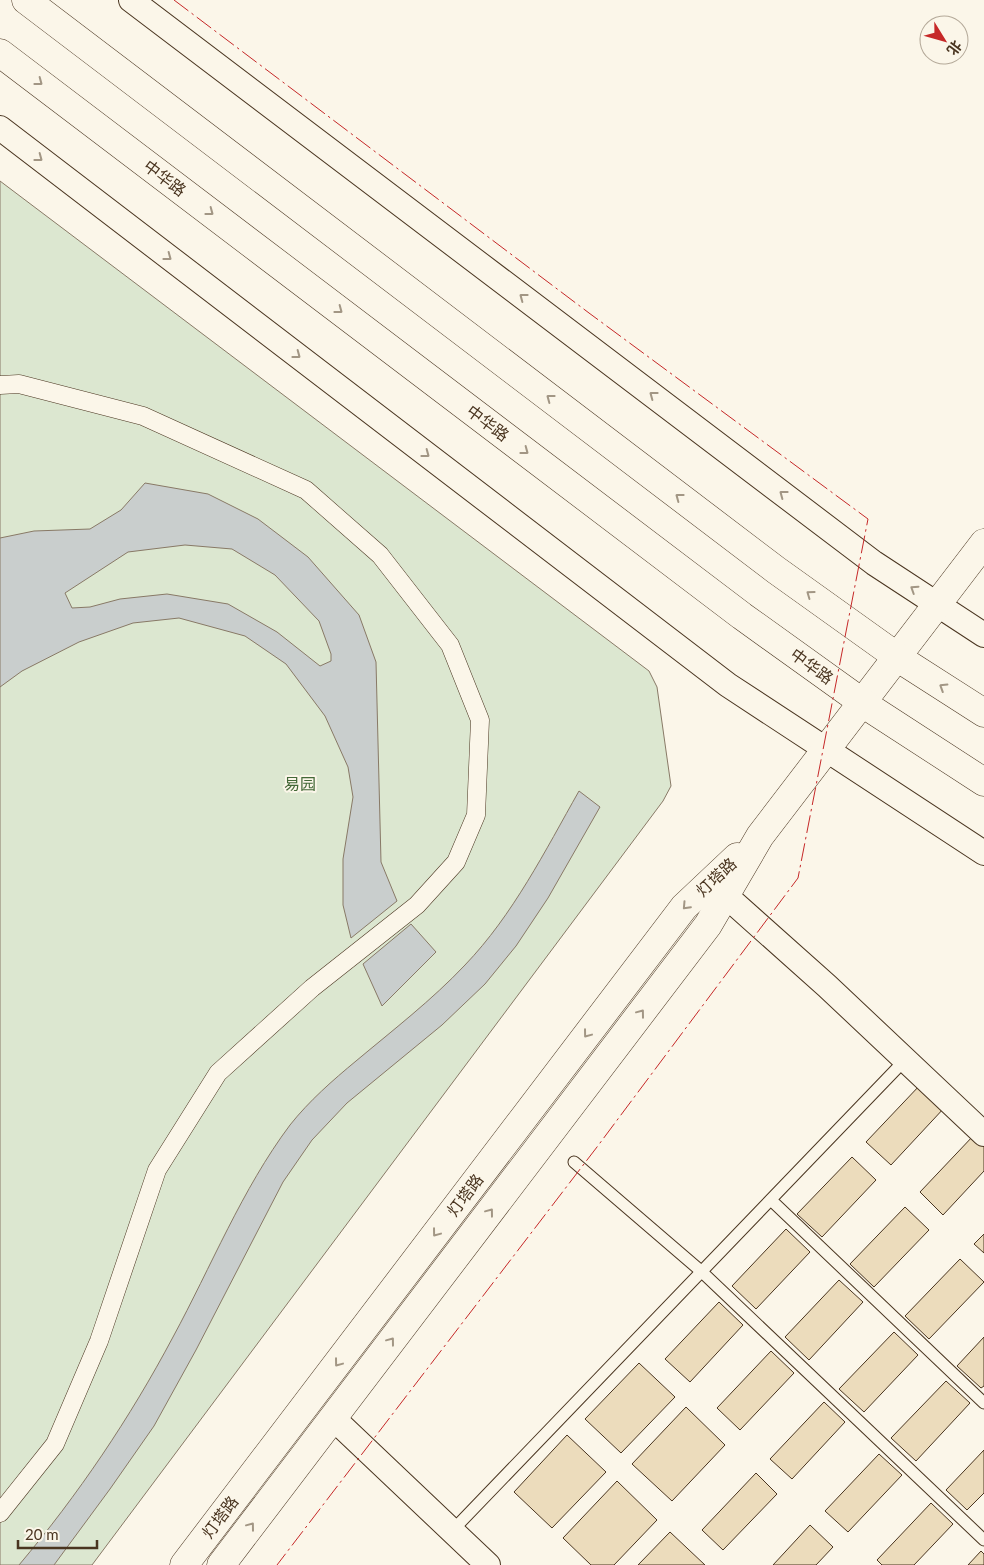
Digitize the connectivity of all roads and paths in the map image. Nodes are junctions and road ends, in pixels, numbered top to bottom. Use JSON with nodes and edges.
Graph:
{"nodes":[{"id":1,"x":26,"y":0,"type":"edge"},
{"id":2,"x":131,"y":0,"type":"edge"},
{"id":3,"x":0,"y":52,"type":"edge"},
{"id":4,"x":0,"y":128,"type":"edge"},
{"id":5,"x":0,"y":385,"type":"edge"},
{"id":6,"x":984,"y":544,"type":"edge"},
{"id":7,"x":937,"y":604,"type":"junction"},
{"id":8,"x":984,"y":635,"type":"edge"},
{"id":9,"x":897,"y":657,"type":"junction"},
{"id":10,"x":862,"y":702,"type":"junction"},
{"id":11,"x":984,"y":713,"type":"edge"},
{"id":12,"x":826,"y":749,"type":"junction"},
{"id":13,"x":984,"y":782,"type":"edge"},
{"id":14,"x":760,"y":836,"type":"junction"},
{"id":15,"x":984,"y":853,"type":"edge"},
{"id":16,"x":725,"y":895,"type":"junction"},
{"id":17,"x":906,"y":1060,"type":"junction"},
{"id":18,"x":984,"y":1134,"type":"edge"},
{"id":19,"x":574,"y":1162,"type":"dead end"},
{"id":20,"x":771,"y":1200,"type":"junction"},
{"id":21,"x":702,"y":1272,"type":"junction"},
{"id":22,"x":984,"y":1403,"type":"edge"},
{"id":23,"x":333,"y":1418,"type":"junction"},
{"id":24,"x":0,"y":1513,"type":"edge"},
{"id":25,"x":452,"y":1531,"type":"junction"},
{"id":26,"x":984,"y":1540,"type":"edge"},
{"id":27,"x":184,"y":1565,"type":"edge"},
{"id":28,"x":221,"y":1565,"type":"edge"},
{"id":29,"x":488,"y":1565,"type":"edge"}],
"edges":[{"from":9,"to":1,"type":"main road","one_way":true},
{"from":7,"to":2,"type":"street","one_way":true},
{"from":3,"to":10,"type":"main road","name":"中华路","one_way":true},
{"from":4,"to":12,"type":"street","one_way":true},
{"from":5,"to":24,"type":"street"},
{"from":6,"to":7,"type":"main road","name":"灯塔路"},
{"from":7,"to":8,"type":"street"},
{"from":7,"to":9,"type":"main road","name":"灯塔路"},
{"from":9,"to":10,"type":"main road","name":"灯塔路"},
{"from":11,"to":9,"type":"main road","one_way":true},
{"from":10,"to":12,"type":"main road","name":"灯塔路"},
{"from":10,"to":13,"type":"main road","name":"中华路"},
{"from":12,"to":14,"type":"main road","name":"灯塔路"},
{"from":12,"to":15,"type":"street"},
{"from":14,"to":16,"type":"main road","name":"灯塔路"},
{"from":14,"to":27,"type":"main road","name":"灯塔路","one_way":true},
{"from":16,"to":17,"type":"street"},
{"from":23,"to":16,"type":"main road","name":"灯塔路","one_way":true},
{"from":17,"to":18,"type":"street"},
{"from":17,"to":20,"type":"lane"},
{"from":19,"to":21,"type":"lane"},
{"from":20,"to":21,"type":"lane"},
{"from":20,"to":22,"type":"lane"},
{"from":21,"to":25,"type":"lane"},
{"from":21,"to":26,"type":"lane"},
{"from":23,"to":25,"type":"street"},
{"from":28,"to":23,"type":"main road","name":"灯塔路","one_way":true},
{"from":25,"to":29,"type":"street"}]}
